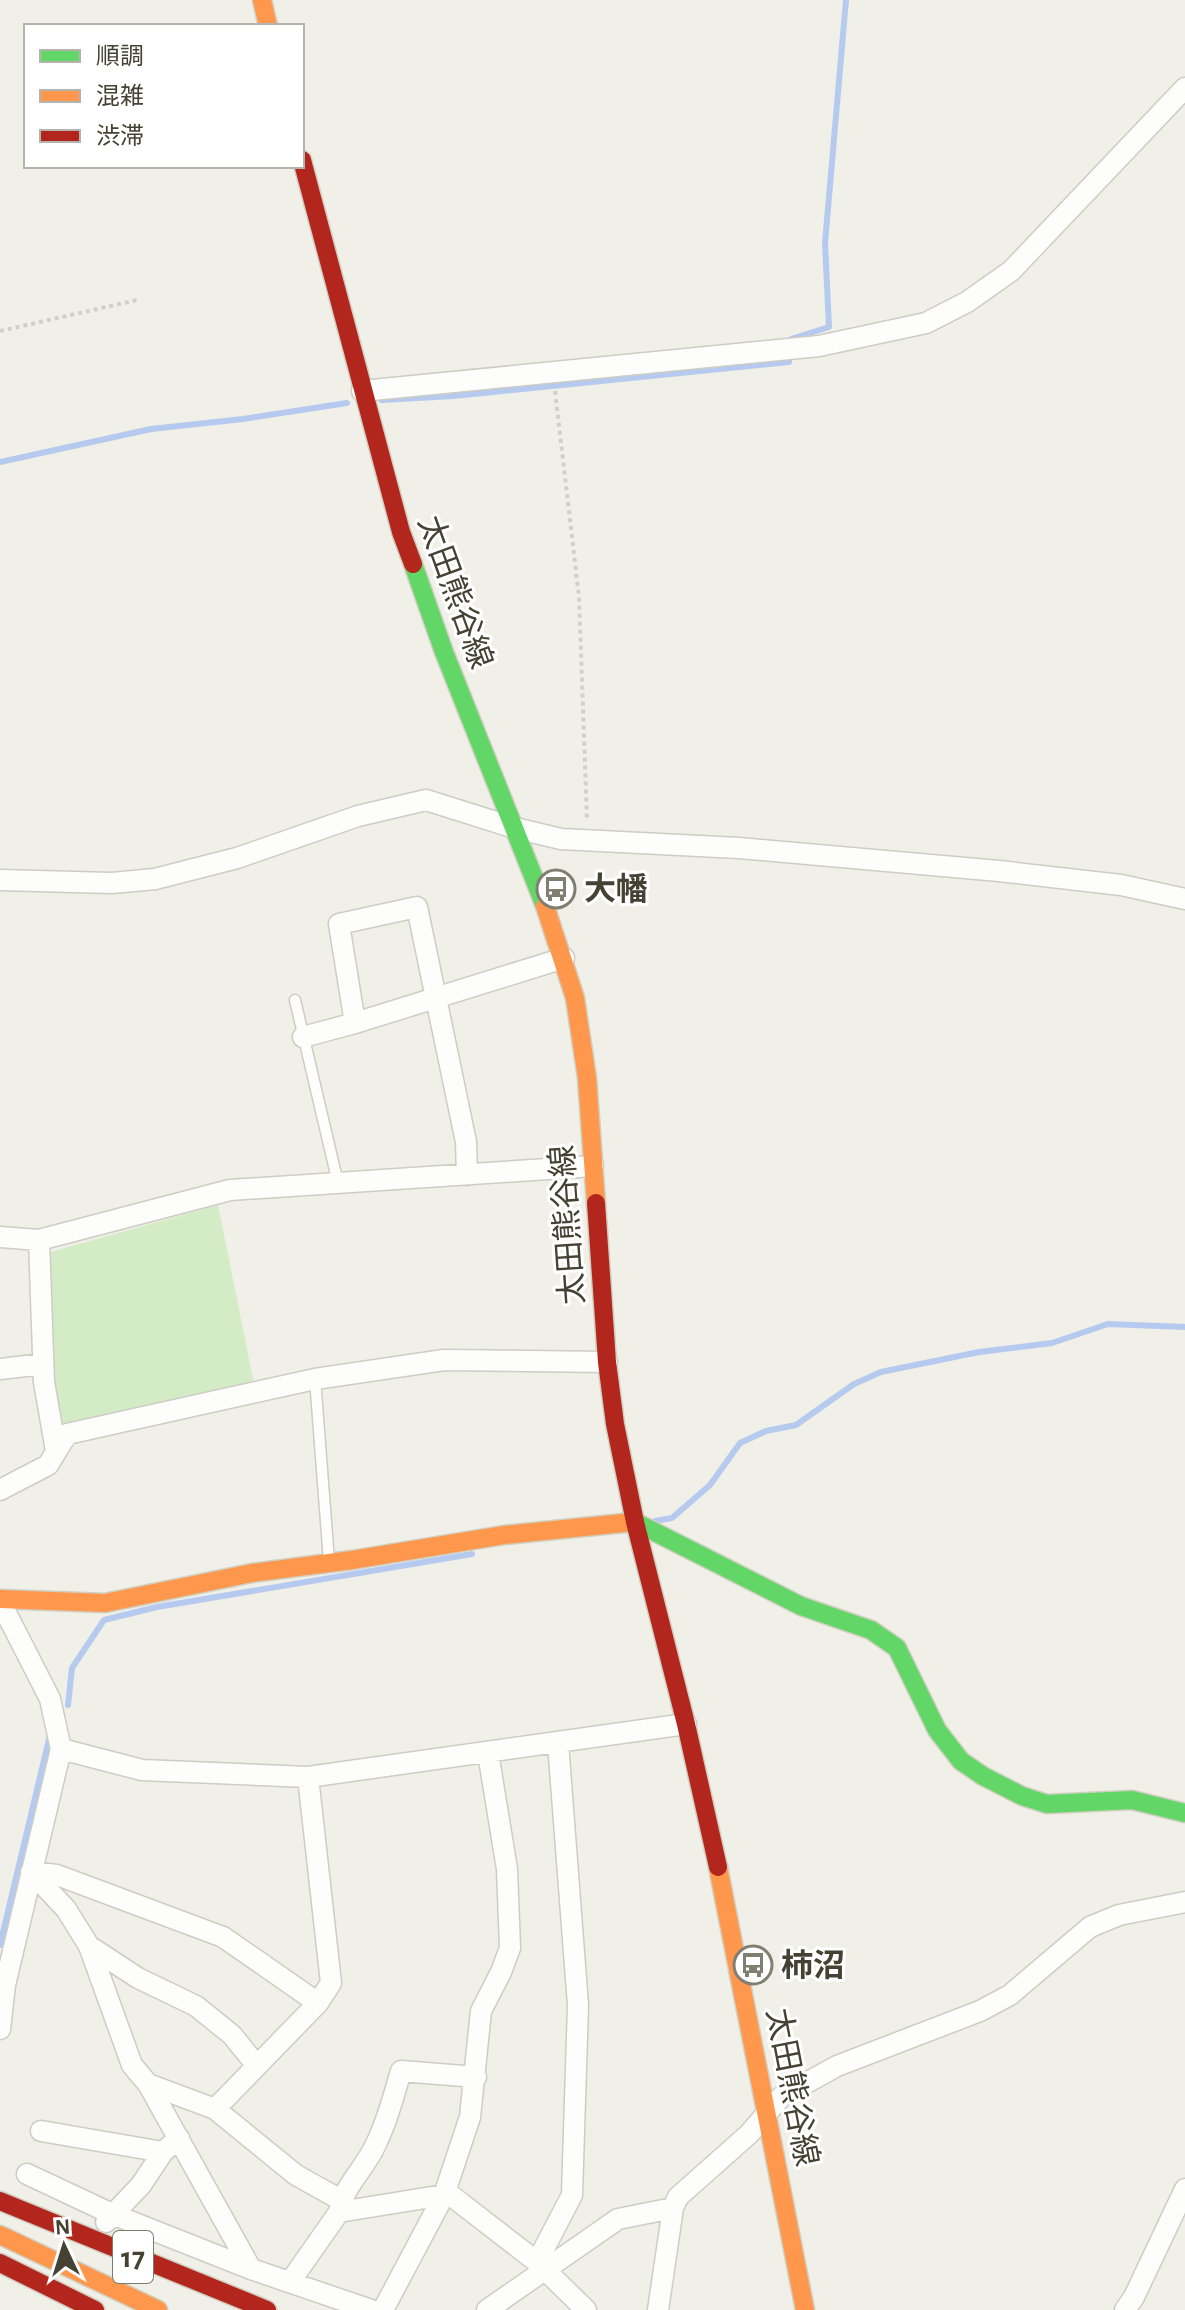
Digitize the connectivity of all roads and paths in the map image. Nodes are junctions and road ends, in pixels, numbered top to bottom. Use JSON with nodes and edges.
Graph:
{"nodes":[{"id":1,"x":262,"y":0,"type":"edge"},
{"id":2,"x":268,"y":24,"type":"edge"},
{"id":3,"x":1185,"y":88,"type":"edge"},
{"id":4,"x":304,"y":168,"type":"edge"},
{"id":5,"x":137,"y":300,"type":"dead end"},
{"id":6,"x":0,"y":331,"type":"edge"},
{"id":7,"x":553,"y":372,"type":"junction"},
{"id":8,"x":362,"y":391,"type":"junction"},
{"id":9,"x":515,"y":828,"type":"junction"},
{"id":10,"x":587,"y":841,"type":"junction"},
{"id":11,"x":0,"y":880,"type":"edge"},
{"id":12,"x":1185,"y":899,"type":"edge"},
{"id":13,"x":564,"y":958,"type":"junction"},
{"id":14,"x":435,"y":998,"type":"junction"},
{"id":15,"x":295,"y":1000,"type":"dead end"},
{"id":16,"x":355,"y":1023,"type":"junction"},
{"id":17,"x":303,"y":1037,"type":"junction"},
{"id":18,"x":593,"y":1166,"type":"junction"},
{"id":19,"x":467,"y":1175,"type":"junction"},
{"id":20,"x":338,"y":1183,"type":"junction"},
{"id":21,"x":0,"y":1237,"type":"edge"},
{"id":22,"x":39,"y":1240,"type":"junction"},
{"id":23,"x":607,"y":1362,"type":"junction"},
{"id":24,"x":43,"y":1364,"type":"junction"},
{"id":25,"x":0,"y":1369,"type":"edge"},
{"id":26,"x":315,"y":1379,"type":"junction"},
{"id":27,"x":56,"y":1451,"type":"junction"},
{"id":28,"x":0,"y":1490,"type":"edge"},
{"id":29,"x":635,"y":1522,"type":"junction"},
{"id":30,"x":329,"y":1563,"type":"junction"},
{"id":31,"x":0,"y":1600,"type":"edge"},
{"id":32,"x":686,"y":1724,"type":"junction"},
{"id":33,"x":558,"y":1743,"type":"junction"},
{"id":34,"x":61,"y":1749,"type":"junction"},
{"id":35,"x":488,"y":1753,"type":"junction"},
{"id":36,"x":308,"y":1777,"type":"junction"},
{"id":37,"x":1185,"y":1813,"type":"edge"},
{"id":38,"x":31,"y":1872,"type":"junction"},
{"id":39,"x":1185,"y":1902,"type":"edge"},
{"id":40,"x":89,"y":1946,"type":"junction"},
{"id":41,"x":318,"y":2003,"type":"junction"},
{"id":42,"x":0,"y":2029,"type":"edge"},
{"id":43,"x":257,"y":2066,"type":"junction"},
{"id":44,"x":476,"y":2077,"type":"junction"},
{"id":45,"x":148,"y":2084,"type":"junction"},
{"id":46,"x":215,"y":2109,"type":"junction"},
{"id":47,"x":768,"y":2112,"type":"junction"},
{"id":48,"x":41,"y":2131,"type":"dead end"},
{"id":49,"x":171,"y":2145,"type":"junction"},
{"id":50,"x":27,"y":2174,"type":"dead end"},
{"id":51,"x":1183,"y":2194,"type":"edge"},
{"id":52,"x":444,"y":2195,"type":"junction"},
{"id":53,"x":0,"y":2201,"type":"edge"},
{"id":54,"x":340,"y":2206,"type":"junction"},
{"id":55,"x":673,"y":2208,"type":"junction"},
{"id":56,"x":112,"y":2214,"type":"junction"},
{"id":57,"x":0,"y":2235,"type":"edge"},
{"id":58,"x":94,"y":2241,"type":"junction"},
{"id":59,"x":0,"y":2263,"type":"edge"},
{"id":60,"x":540,"y":2266,"type":"junction"},
{"id":61,"x":251,"y":2269,"type":"junction"},
{"id":62,"x":290,"y":2282,"type":"junction"},
{"id":63,"x":95,"y":2310,"type":"edge"},
{"id":64,"x":158,"y":2310,"type":"edge"},
{"id":65,"x":267,"y":2310,"type":"edge"},
{"id":66,"x":371,"y":2310,"type":"edge"},
{"id":67,"x":383,"y":2310,"type":"edge"},
{"id":68,"x":487,"y":2310,"type":"edge"},
{"id":69,"x":586,"y":2310,"type":"edge"},
{"id":70,"x":658,"y":2310,"type":"edge"},
{"id":71,"x":805,"y":2310,"type":"edge"},
{"id":72,"x":1125,"y":2310,"type":"edge"}],
"edges":[{"from":1,"to":2,"type":"main road"},
{"from":3,"to":7,"type":"street"},
{"from":4,"to":8,"type":"main road","name":"太田熊谷線"},
{"from":5,"to":6,"type":"path"},
{"from":7,"to":8,"type":"street"},
{"from":7,"to":10,"type":"path"},
{"from":8,"to":9,"type":"main road","name":"太田熊谷線"},
{"from":9,"to":10,"type":"street"},
{"from":9,"to":11,"type":"street"},
{"from":9,"to":13,"type":"main road","name":"太田熊谷線"},
{"from":10,"to":12,"type":"street"},
{"from":13,"to":14,"type":"street"},
{"from":13,"to":18,"type":"main road","name":"太田熊谷線"},
{"from":14,"to":16,"type":"street"},
{"from":14,"to":16,"type":"street"},
{"from":14,"to":19,"type":"street"},
{"from":15,"to":17,"type":"lane"},
{"from":16,"to":17,"type":"street"},
{"from":17,"to":20,"type":"lane"},
{"from":18,"to":19,"type":"street"},
{"from":18,"to":23,"type":"main road","name":"太田熊谷線"},
{"from":19,"to":20,"type":"street"},
{"from":20,"to":22,"type":"street"},
{"from":21,"to":22,"type":"street"},
{"from":22,"to":24,"type":"street"},
{"from":23,"to":26,"type":"street"},
{"from":23,"to":29,"type":"main road","name":"太田熊谷線"},
{"from":24,"to":25,"type":"street"},
{"from":24,"to":27,"type":"street"},
{"from":26,"to":27,"type":"street"},
{"from":26,"to":30,"type":"lane"},
{"from":27,"to":28,"type":"street"},
{"from":29,"to":30,"type":"main road"},
{"from":29,"to":32,"type":"main road","name":"太田熊谷線"},
{"from":29,"to":37,"type":"main road"},
{"from":30,"to":31,"type":"main road"},
{"from":31,"to":34,"type":"street"},
{"from":32,"to":33,"type":"street"},
{"from":32,"to":47,"type":"main road","name":"太田熊谷線"},
{"from":33,"to":35,"type":"street"},
{"from":33,"to":60,"type":"street"},
{"from":34,"to":36,"type":"street"},
{"from":34,"to":38,"type":"street"},
{"from":35,"to":36,"type":"street"},
{"from":35,"to":44,"type":"street"},
{"from":36,"to":41,"type":"street"},
{"from":38,"to":40,"type":"street"},
{"from":38,"to":41,"type":"street"},
{"from":38,"to":42,"type":"street"},
{"from":39,"to":47,"type":"street"},
{"from":40,"to":43,"type":"street"},
{"from":40,"to":45,"type":"street"},
{"from":41,"to":43,"type":"street"},
{"from":43,"to":46,"type":"street"},
{"from":44,"to":52,"type":"street"},
{"from":44,"to":54,"type":"street"},
{"from":45,"to":46,"type":"street"},
{"from":45,"to":49,"type":"street"},
{"from":46,"to":54,"type":"street"},
{"from":47,"to":55,"type":"street"},
{"from":47,"to":71,"type":"main road","name":"太田熊谷線"},
{"from":48,"to":49,"type":"street"},
{"from":49,"to":56,"type":"street"},
{"from":49,"to":61,"type":"street"},
{"from":50,"to":56,"type":"street"},
{"from":51,"to":72,"type":"street"},
{"from":52,"to":54,"type":"street"},
{"from":52,"to":60,"type":"street"},
{"from":52,"to":67,"type":"street"},
{"from":53,"to":58,"type":"main road","number":"17"},
{"from":54,"to":62,"type":"street"},
{"from":55,"to":60,"type":"street"},
{"from":55,"to":70,"type":"street"},
{"from":56,"to":58,"type":"street"},
{"from":56,"to":61,"type":"street"},
{"from":57,"to":64,"type":"main road","number":"17"},
{"from":58,"to":65,"type":"main road","number":"17"},
{"from":59,"to":63,"type":"main road","number":"17"},
{"from":60,"to":68,"type":"street"},
{"from":60,"to":69,"type":"street"},
{"from":61,"to":62,"type":"street"},
{"from":62,"to":66,"type":"street"}]}
